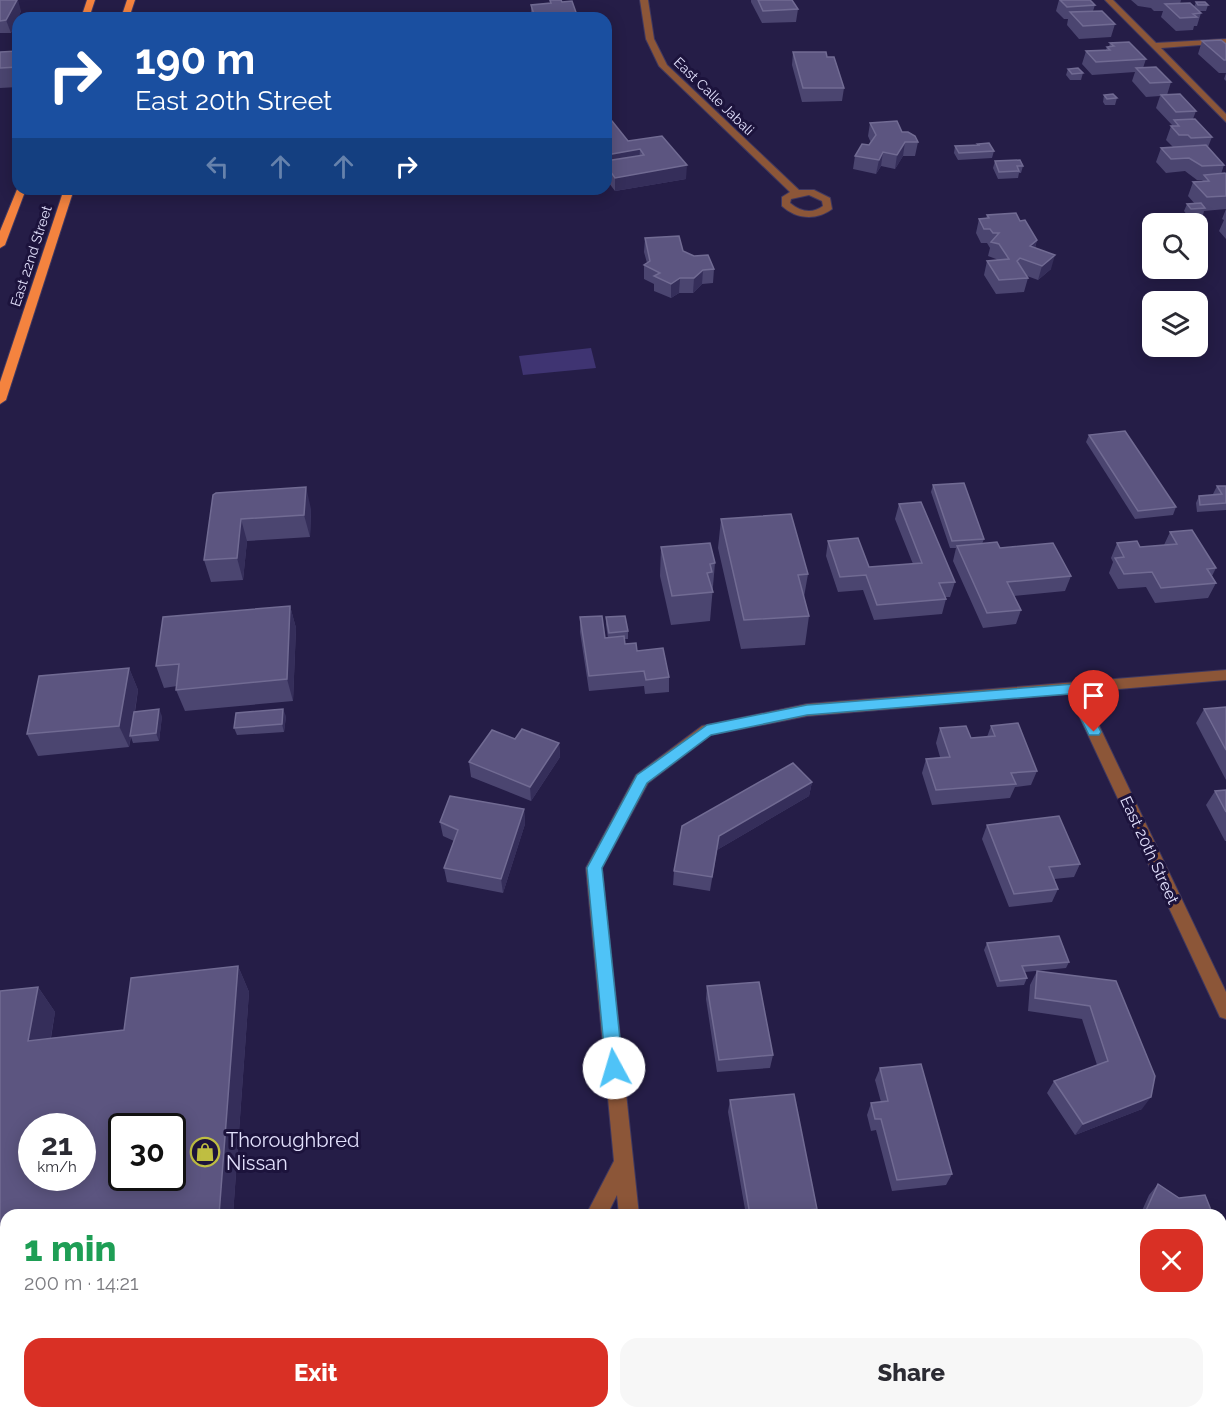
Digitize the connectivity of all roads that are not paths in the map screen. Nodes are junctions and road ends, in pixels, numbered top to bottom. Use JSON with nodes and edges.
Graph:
{"nodes":[{"id":1,"x":644,"y":0,"type":"edge"},
{"id":2,"x":1109,"y":0,"type":"edge"},
{"id":3,"x":1226,"y":41,"type":"edge"},
{"id":4,"x":1156,"y":46,"type":"junction"},
{"id":5,"x":1226,"y":119,"type":"edge"},
{"id":6,"x":797,"y":193,"type":"dead end"},
{"id":7,"x":19,"y":195,"type":"edge"},
{"id":8,"x":67,"y":195,"type":"edge"},
{"id":9,"x":0,"y":245,"type":"edge"},
{"id":10,"x":0,"y":400,"type":"edge"},
{"id":11,"x":1226,"y":675,"type":"edge"},
{"id":12,"x":1074,"y":689,"type":"junction"},
{"id":13,"x":1226,"y":1011,"type":"edge"},
{"id":14,"x":624,"y":1162,"type":"junction"},
{"id":15,"x":599,"y":1209,"type":"edge"},
{"id":16,"x":628,"y":1209,"type":"edge"}],
"edges":[{"from":1,"to":6,"type":"street","name":"East Calle Jabali"},
{"from":2,"to":4,"type":"street"},
{"from":3,"to":4,"type":"street"},
{"from":4,"to":5,"type":"street"},
{"from":7,"to":9,"type":"main road","name":"East 22nd Street"},
{"from":8,"to":10,"type":"main road","name":"East 22nd Street"},
{"from":11,"to":12,"type":"street"},
{"from":12,"to":13,"type":"street","name":"East 20th Street"},
{"from":12,"to":14,"type":"street"},
{"from":14,"to":15,"type":"street"},
{"from":14,"to":16,"type":"street"}]}
